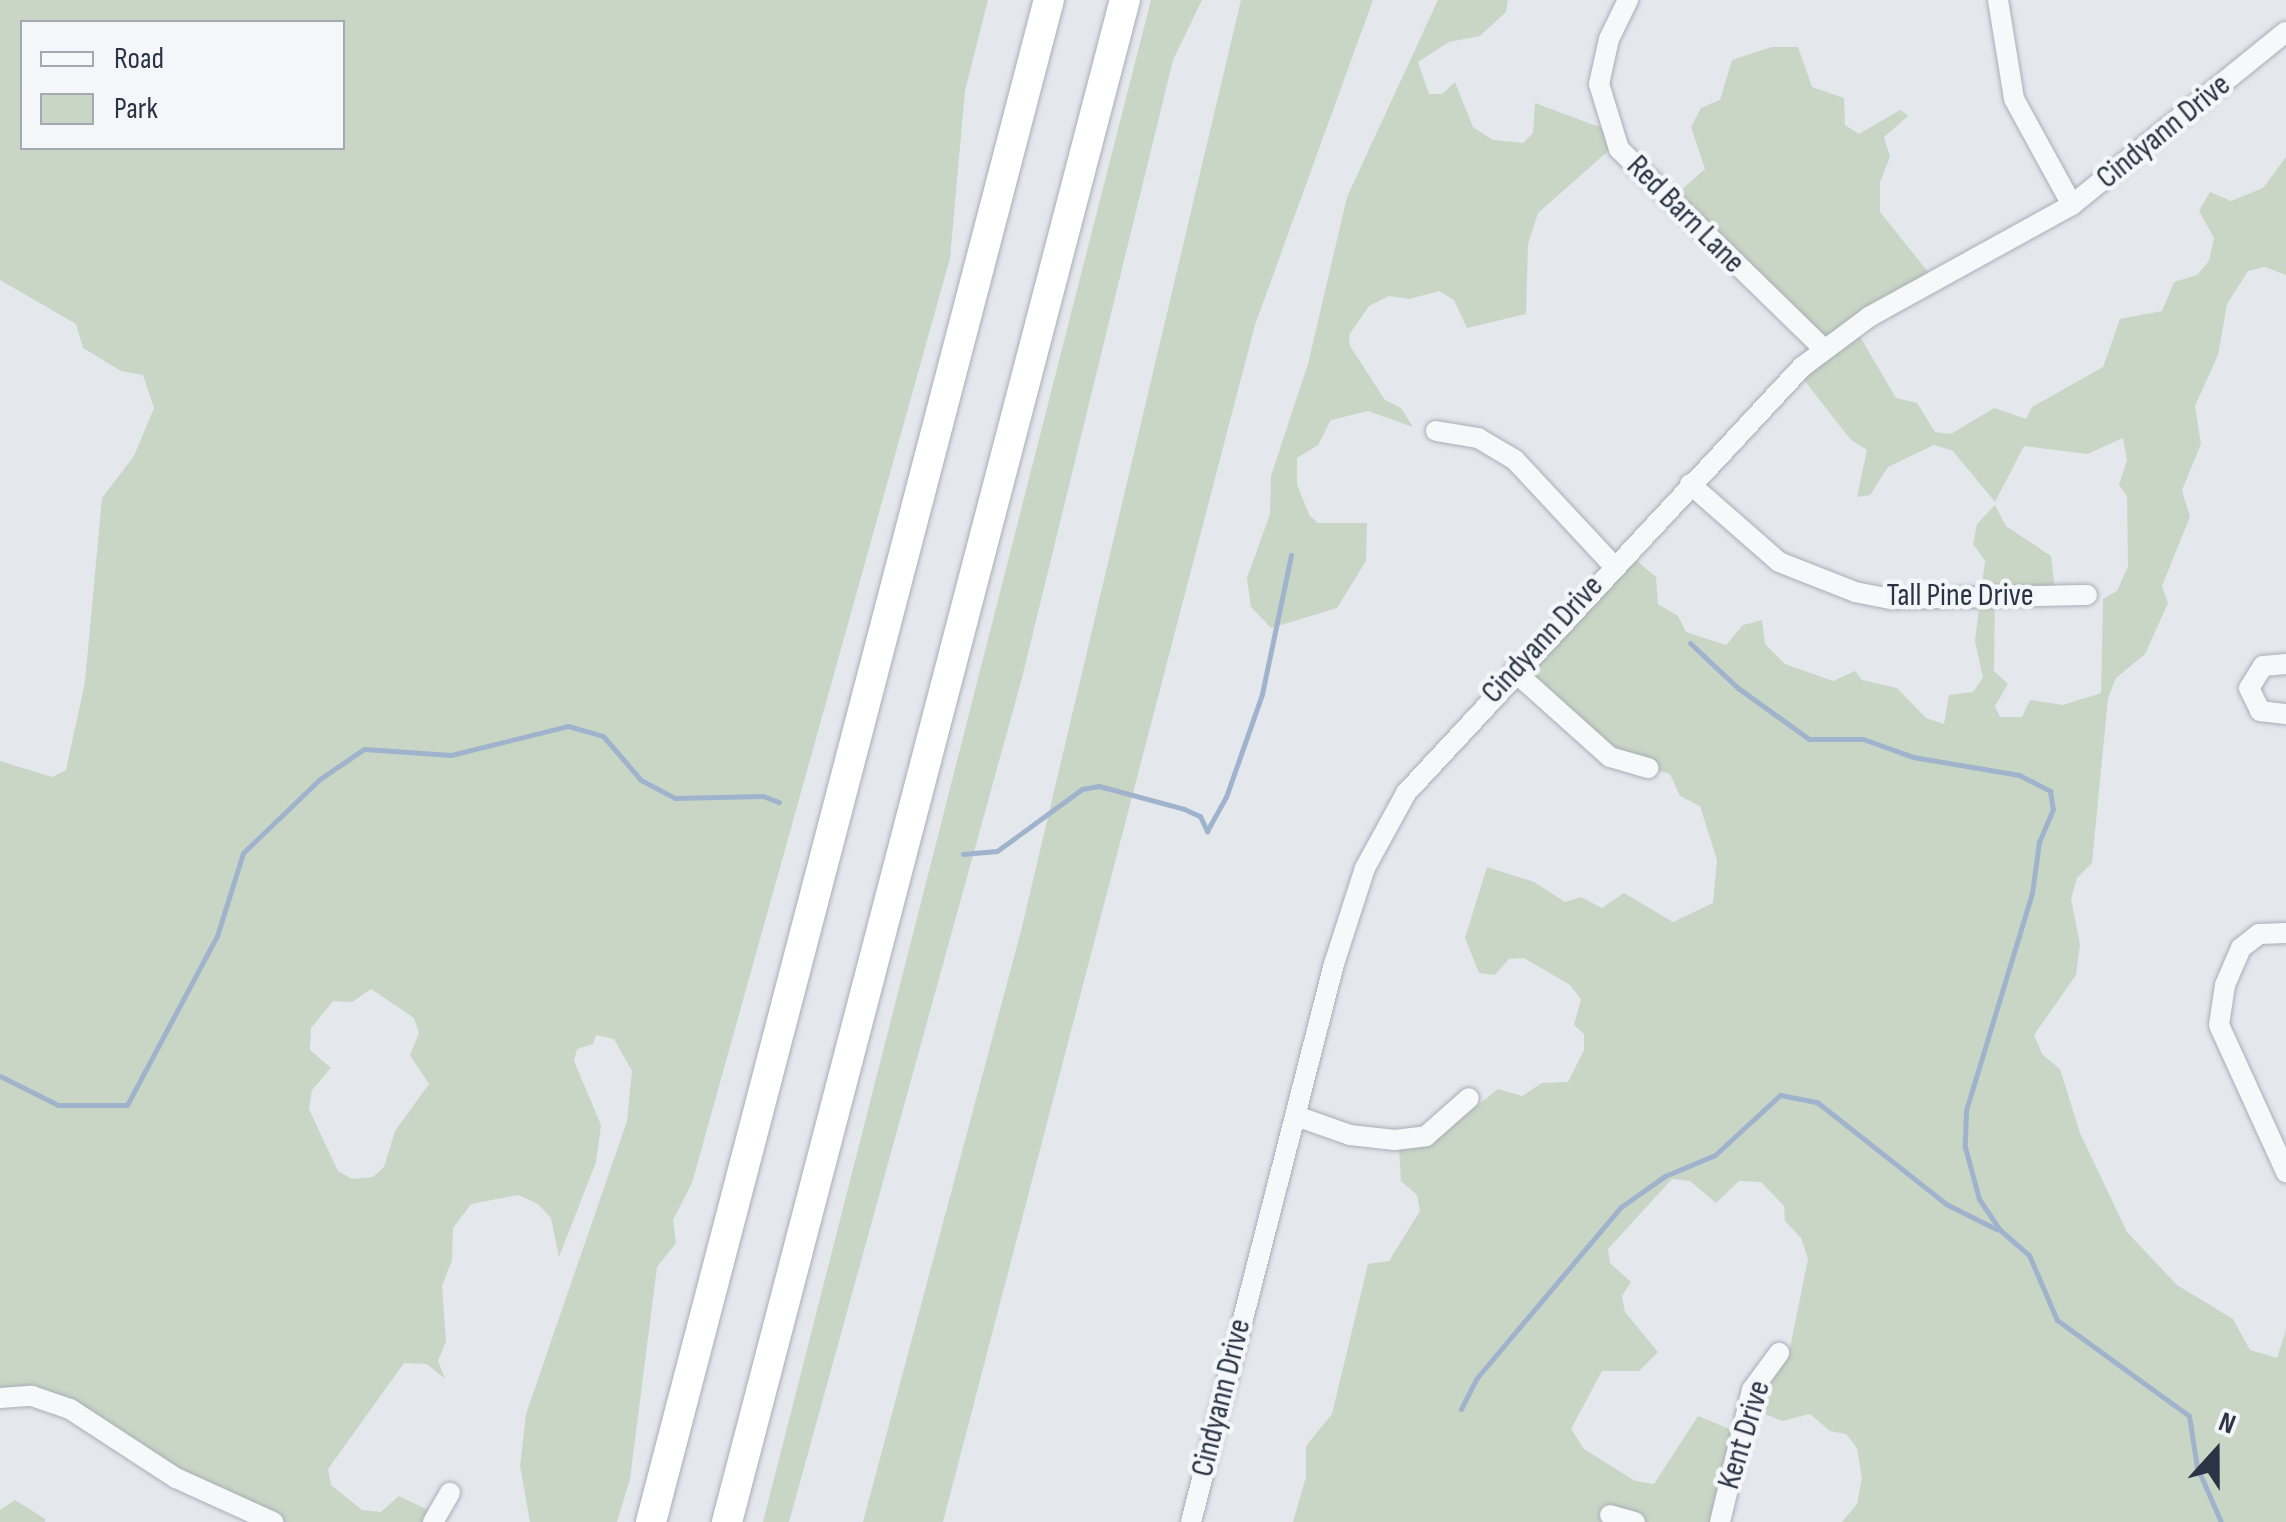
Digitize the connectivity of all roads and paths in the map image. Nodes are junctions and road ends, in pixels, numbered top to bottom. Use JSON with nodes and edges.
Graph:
{"nodes":[{"id":1,"x":1033,"y":0,"type":"edge"},
{"id":2,"x":1050,"y":0,"type":"edge"},
{"id":3,"x":1628,"y":0,"type":"edge"},
{"id":4,"x":1998,"y":0,"type":"edge"},
{"id":5,"x":1125,"y":3,"type":"edge"},
{"id":6,"x":2286,"y":32,"type":"edge"},
{"id":7,"x":2072,"y":206,"type":"junction"},
{"id":8,"x":991,"y":223,"type":"junction"},
{"id":9,"x":1823,"y":348,"type":"junction"},
{"id":10,"x":1436,"y":430,"type":"dead end"},
{"id":11,"x":1690,"y":484,"type":"junction"},
{"id":12,"x":1613,"y":565,"type":"junction"},
{"id":13,"x":2087,"y":595,"type":"dead end"},
{"id":14,"x":2286,"y":664,"type":"edge"},
{"id":15,"x":1514,"y":671,"type":"junction"},
{"id":16,"x":2286,"y":714,"type":"edge"},
{"id":17,"x":1648,"y":768,"type":"dead end"},
{"id":18,"x":2286,"y":933,"type":"edge"},
{"id":19,"x":1469,"y":1098,"type":"dead end"},
{"id":20,"x":1296,"y":1116,"type":"junction"},
{"id":21,"x":2286,"y":1172,"type":"edge"},
{"id":22,"x":1779,"y":1353,"type":"dead end"},
{"id":23,"x":0,"y":1398,"type":"edge"},
{"id":24,"x":450,"y":1492,"type":"dead end"},
{"id":25,"x":1610,"y":1515,"type":"dead end"},
{"id":26,"x":273,"y":1522,"type":"edge"},
{"id":27,"x":433,"y":1522,"type":"edge"},
{"id":28,"x":651,"y":1522,"type":"edge"},
{"id":29,"x":727,"y":1522,"type":"edge"},
{"id":30,"x":1191,"y":1522,"type":"edge"},
{"id":31,"x":1635,"y":1522,"type":"edge"},
{"id":32,"x":1720,"y":1522,"type":"edge"}],
"edges":[{"from":1,"to":8,"type":"highway"},
{"from":2,"to":8,"type":"highway"},
{"from":3,"to":9,"type":"street","name":"Red Barn Lane"},
{"from":4,"to":7,"type":"street"},
{"from":5,"to":29,"type":"highway"},
{"from":6,"to":7,"type":"street","name":"Cindyann Drive"},
{"from":7,"to":9,"type":"street","name":"Cindyann Drive"},
{"from":8,"to":28,"type":"highway"},
{"from":9,"to":11,"type":"street","name":"Cindyann Drive"},
{"from":10,"to":12,"type":"street"},
{"from":11,"to":12,"type":"street","name":"Cindyann Drive"},
{"from":11,"to":13,"type":"street","name":"Tall Pine Drive"},
{"from":12,"to":15,"type":"street","name":"Cindyann Drive"},
{"from":14,"to":16,"type":"street"},
{"from":15,"to":17,"type":"street"},
{"from":15,"to":20,"type":"street","name":"Cindyann Drive"},
{"from":18,"to":21,"type":"street"},
{"from":19,"to":20,"type":"street"},
{"from":20,"to":30,"type":"street","name":"Cindyann Drive"},
{"from":22,"to":32,"type":"street","name":"Kent Drive"},
{"from":23,"to":26,"type":"street"},
{"from":24,"to":27,"type":"street"},
{"from":25,"to":31,"type":"street"}]}
